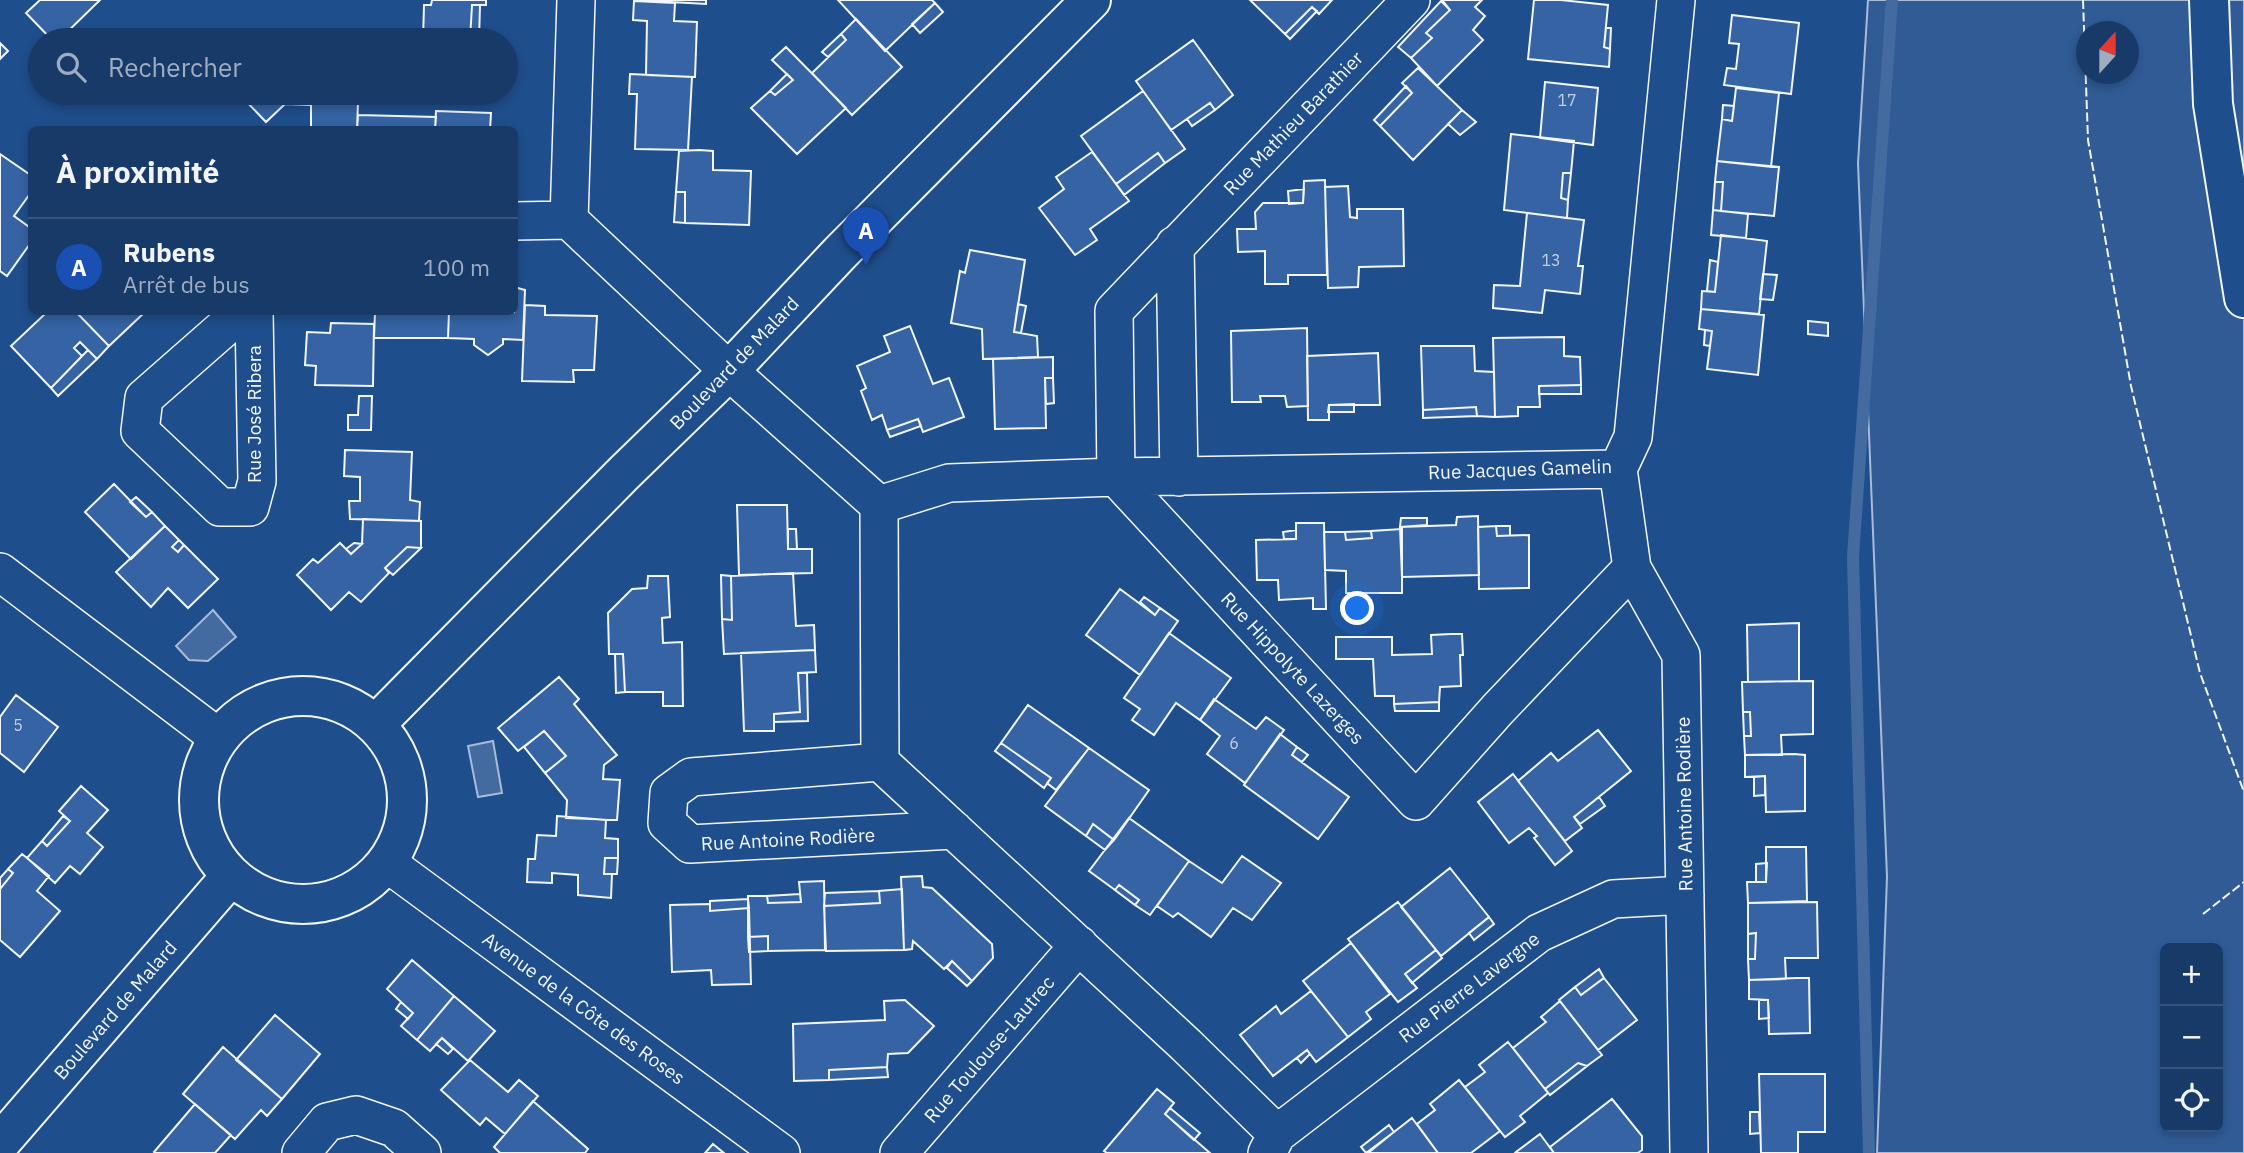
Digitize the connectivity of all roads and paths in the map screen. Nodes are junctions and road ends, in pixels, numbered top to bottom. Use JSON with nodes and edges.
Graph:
{"nodes":[{"id":1,"x":576,"y":0,"type":"edge"},
{"id":2,"x":1091,"y":0,"type":"edge"},
{"id":3,"x":1411,"y":0,"type":"edge"},
{"id":4,"x":1676,"y":0,"type":"edge"},
{"id":5,"x":2209,"y":0,"type":"edge"},
{"id":6,"x":569,"y":220,"type":"junction"},
{"id":7,"x":518,"y":221,"type":"edge"},
{"id":8,"x":1175,"y":245,"type":"junction"},
{"id":9,"x":2244,"y":298,"type":"edge"},
{"id":10,"x":239,"y":315,"type":"edge"},
{"id":11,"x":254,"y":315,"type":"edge"},
{"id":12,"x":729,"y":371,"type":"junction"},
{"id":13,"x":1618,"y":469,"type":"junction"},
{"id":14,"x":1116,"y":477,"type":"junction"},
{"id":15,"x":1179,"y":477,"type":"junction"},
{"id":16,"x":879,"y":505,"type":"junction"},
{"id":17,"x":1632,"y":568,"type":"junction"},
{"id":18,"x":0,"y":572,"type":"edge"},
{"id":19,"x":376,"y":724,"type":"junction"},
{"id":20,"x":219,"y":737,"type":"junction"},
{"id":21,"x":880,"y":762,"type":"junction"},
{"id":22,"x":954,"y":830,"type":"junction"},
{"id":23,"x":387,"y":863,"type":"junction"},
{"id":24,"x":231,"y":876,"type":"junction"},
{"id":25,"x":1685,"y":895,"type":"junction"},
{"id":26,"x":1079,"y":945,"type":"junction"},
{"id":27,"x":0,"y":1143,"type":"edge"},
{"id":28,"x":1272,"y":1143,"type":"edge"},
{"id":29,"x":302,"y":1153,"type":"edge"},
{"id":30,"x":422,"y":1153,"type":"edge"},
{"id":31,"x":781,"y":1153,"type":"edge"},
{"id":32,"x":899,"y":1153,"type":"edge"},
{"id":33,"x":1689,"y":1153,"type":"edge"}],
"edges":[{"from":1,"to":6,"type":"street"},
{"from":2,"to":12,"type":"street","name":"Boulevard de Malard"},
{"from":3,"to":8,"type":"street","name":"Rue Mathieu Barathier"},
{"from":4,"to":13,"type":"street","name":"Rue Jacques Gamelin"},
{"from":5,"to":9,"type":"street"},
{"from":6,"to":7,"type":"street"},
{"from":6,"to":12,"type":"street"},
{"from":8,"to":14,"type":"street","name":"Rue Mathieu Barathier"},
{"from":8,"to":15,"type":"street"},
{"from":10,"to":11,"type":"street","name":"Rue José Ribera"},
{"from":12,"to":16,"type":"street"},
{"from":12,"to":19,"type":"street","name":"Boulevard de Malard"},
{"from":13,"to":15,"type":"street","name":"Rue Jacques Gamelin"},
{"from":13,"to":17,"type":"street","name":"Rue Antoine Rodière"},
{"from":14,"to":15,"type":"street","name":"Rue Jacques Gamelin"},
{"from":14,"to":16,"type":"street"},
{"from":14,"to":17,"type":"street","name":"Rue Hippolyte Lazerges"},
{"from":16,"to":21,"type":"street"},
{"from":17,"to":25,"type":"street","name":"Rue Antoine Rodière"},
{"from":18,"to":20,"type":"street"},
{"from":19,"to":20,"type":"street"},
{"from":19,"to":23,"type":"street"},
{"from":20,"to":24,"type":"street"},
{"from":21,"to":22,"type":"street"},
{"from":21,"to":22,"type":"street","name":"Rue Antoine Rodière"},
{"from":22,"to":26,"type":"street"},
{"from":23,"to":24,"type":"street"},
{"from":23,"to":31,"type":"street","name":"Avenue de la Côte des Roses"},
{"from":24,"to":27,"type":"street","name":"Boulevard de Malard"},
{"from":25,"to":28,"type":"street","name":"Rue Pierre Lavergne"},
{"from":25,"to":33,"type":"street","name":"Rue Antoine Rodière"},
{"from":26,"to":28,"type":"street"},
{"from":26,"to":32,"type":"street","name":"Rue Toulouse-Lautrec"},
{"from":29,"to":30,"type":"street"}]}
